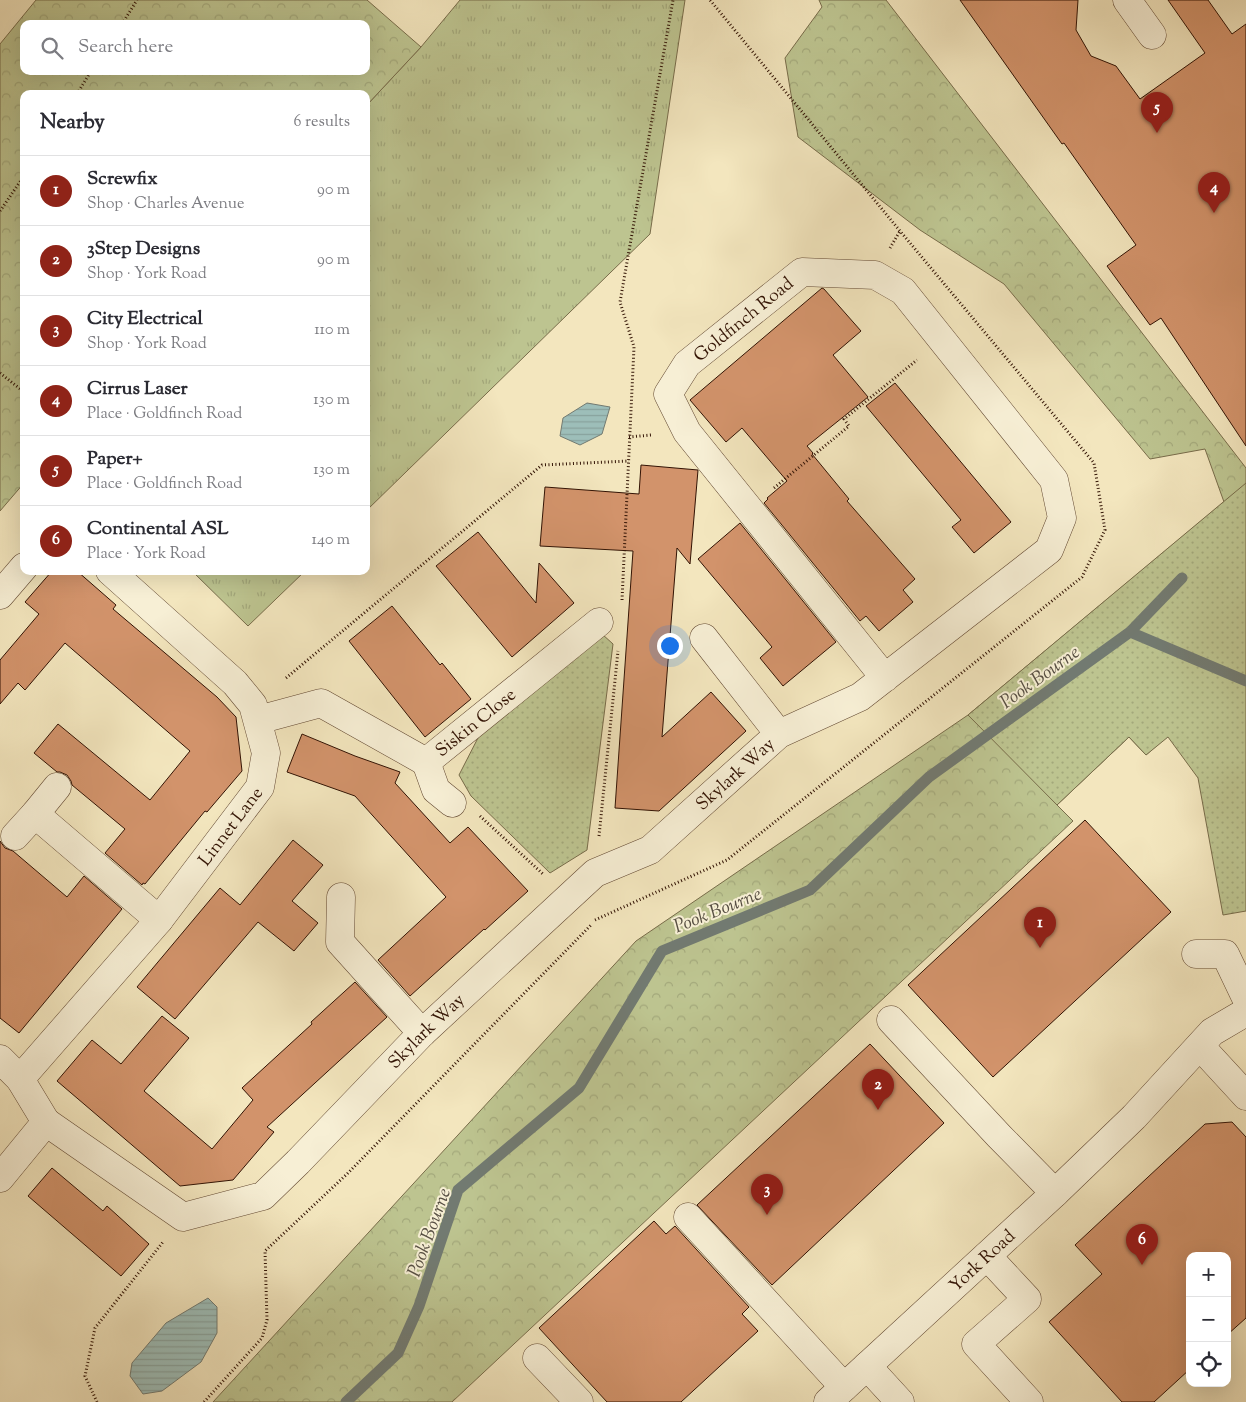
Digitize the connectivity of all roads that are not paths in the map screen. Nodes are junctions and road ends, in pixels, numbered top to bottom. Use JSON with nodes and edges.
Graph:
{"nodes":[{"id":1,"x":1127,"y":0,"type":"edge"},
{"id":2,"x":1152,"y":34,"type":"dead end"},
{"id":3,"x":20,"y":572,"type":"edge"},
{"id":4,"x":114,"y":575,"type":"edge"},
{"id":5,"x":0,"y":595,"type":"edge"},
{"id":6,"x":599,"y":622,"type":"dead end"},
{"id":7,"x":704,"y":638,"type":"dead end"},
{"id":8,"x":885,"y":678,"type":"junction"},
{"id":9,"x":860,"y":697,"type":"joint"},
{"id":10,"x":255,"y":713,"type":"junction"},
{"id":11,"x":779,"y":734,"type":"junction"},
{"id":12,"x":426,"y":762,"type":"junction"},
{"id":13,"x":57,"y":787,"type":"dead end"},
{"id":14,"x":452,"y":803,"type":"road end"},
{"id":15,"x":35,"y":814,"type":"junction"},
{"id":16,"x":16,"y":836,"type":"dead end"},
{"id":17,"x":341,"y":897,"type":"dead end"},
{"id":18,"x":158,"y":920,"type":"junction"},
{"id":19,"x":1196,"y":954,"type":"dead end"},
{"id":20,"x":1246,"y":998,"type":"edge"},
{"id":21,"x":1246,"y":1012,"type":"edge"},
{"id":22,"x":891,"y":1020,"type":"dead end"},
{"id":23,"x":422,"y":1034,"type":"junction"},
{"id":24,"x":1200,"y":1046,"type":"junction"},
{"id":25,"x":0,"y":1059,"type":"edge"},
{"id":26,"x":20,"y":1079,"type":"junction"},
{"id":27,"x":1246,"y":1096,"type":"edge"},
{"id":28,"x":46,"y":1122,"type":"junction"},
{"id":29,"x":0,"y":1178,"type":"edge"},
{"id":30,"x":1054,"y":1193,"type":"junction"},
{"id":31,"x":688,"y":1217,"type":"dead end"},
{"id":32,"x":987,"y":1256,"type":"junction"},
{"id":33,"x":537,"y":1358,"type":"dead end"},
{"id":34,"x":867,"y":1366,"type":"junction"},
{"id":35,"x":836,"y":1394,"type":"edge"},
{"id":36,"x":579,"y":1402,"type":"edge"},
{"id":37,"x":900,"y":1402,"type":"edge"},
{"id":38,"x":1029,"y":1402,"type":"edge"}],
"edges":[{"from":1,"to":2,"type":"street"},
{"from":3,"to":5,"type":"street"},
{"from":4,"to":10,"type":"street","name":"Linnet Lane"},
{"from":6,"to":12,"type":"street","name":"Siskin Close"},
{"from":7,"to":11,"type":"street"},
{"from":8,"to":8,"type":"street","name":"Goldfinch Road"},
{"from":8,"to":9,"type":"street","name":"Goldfinch Road"},
{"from":9,"to":11,"type":"street","name":"Skylark Way"},
{"from":10,"to":12,"type":"street","name":"Siskin Close"},
{"from":10,"to":18,"type":"street","name":"Linnet Lane"},
{"from":11,"to":23,"type":"street","name":"Skylark Way"},
{"from":12,"to":14,"type":"street"},
{"from":13,"to":15,"type":"street"},
{"from":15,"to":16,"type":"street"},
{"from":15,"to":18,"type":"street"},
{"from":17,"to":23,"type":"street"},
{"from":18,"to":26,"type":"street","name":"Linnet Lane"},
{"from":19,"to":20,"type":"street"},
{"from":21,"to":24,"type":"street","name":"York Road"},
{"from":22,"to":30,"type":"street"},
{"from":23,"to":28,"type":"street","name":"Skylark Way"},
{"from":24,"to":27,"type":"street"},
{"from":24,"to":30,"type":"street","name":"York Road"},
{"from":25,"to":26,"type":"street"},
{"from":26,"to":28,"type":"street"},
{"from":28,"to":29,"type":"street"},
{"from":30,"to":32,"type":"street","name":"York Road"},
{"from":31,"to":35,"type":"street"},
{"from":32,"to":34,"type":"street","name":"York Road"},
{"from":32,"to":38,"type":"street"},
{"from":33,"to":36,"type":"street"},
{"from":34,"to":35,"type":"street","name":"York Road"},
{"from":34,"to":37,"type":"street"}]}
